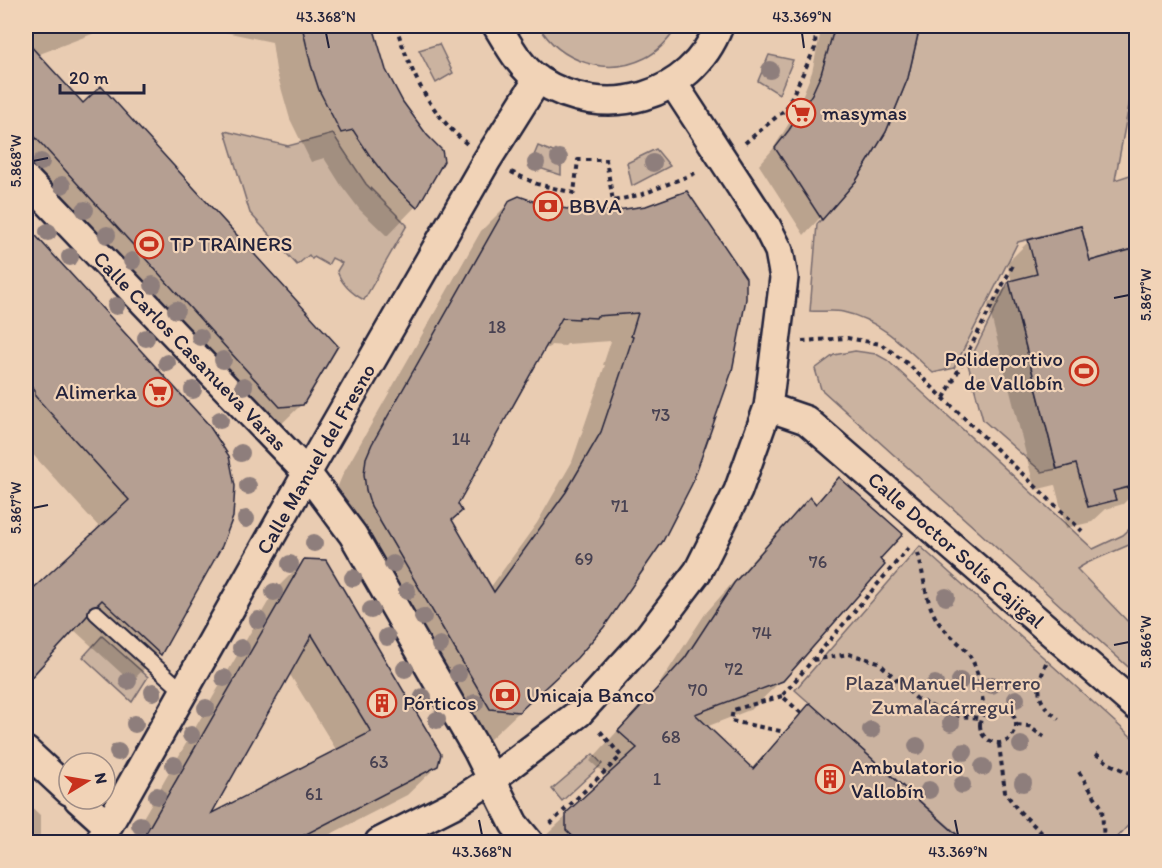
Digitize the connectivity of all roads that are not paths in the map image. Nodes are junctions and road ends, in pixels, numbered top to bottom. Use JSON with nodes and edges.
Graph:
{"nodes":[{"id":1,"x":498,"y":26,"type":"edge"},
{"id":2,"x":719,"y":26,"type":"edge"},
{"id":3,"x":538,"y":79,"type":"junction"},
{"id":4,"x":673,"y":83,"type":"junction"},
{"id":5,"x":26,"y":178,"type":"edge"},
{"id":6,"x":768,"y":408,"type":"junction"},
{"id":7,"x":307,"y":473,"type":"junction"},
{"id":8,"x":96,"y":613,"type":"dead end"},
{"id":9,"x":184,"y":692,"type":"junction"},
{"id":10,"x":1137,"y":706,"type":"edge"},
{"id":11,"x":26,"y":752,"type":"edge"},
{"id":12,"x":57,"y":779,"type":"edge"},
{"id":13,"x":492,"y":779,"type":"junction"},
{"id":14,"x":87,"y":811,"type":"edge"},
{"id":15,"x":104,"y":834,"type":"edge"},
{"id":16,"x":538,"y":835,"type":"edge"},
{"id":17,"x":379,"y":843,"type":"edge"}],
"edges":[{"from":1,"to":3,"type":"street"},
{"from":2,"to":4,"type":"street"},
{"from":3,"to":4,"type":"street"},
{"from":3,"to":7,"type":"street","name":"Calle Manuel del Fresno"},
{"from":4,"to":6,"type":"street"},
{"from":5,"to":7,"type":"street","name":"Calle Carlos Casanueva Varas"},
{"from":6,"to":10,"type":"street","name":"Calle Doctor Solís Cajigal"},
{"from":6,"to":13,"type":"street"},
{"from":7,"to":9,"type":"street","name":"Calle Manuel del Fresno"},
{"from":7,"to":13,"type":"street","name":"Calle Carlos Casanueva Varas"},
{"from":8,"to":9,"type":"lane"},
{"from":9,"to":15,"type":"street","name":"Calle Manuel del Fresno"},
{"from":11,"to":12,"type":"street"},
{"from":13,"to":16,"type":"street","name":"Calle Carlos Casanueva Varas"},
{"from":13,"to":17,"type":"street"},
{"from":14,"to":15,"type":"street"}]}
